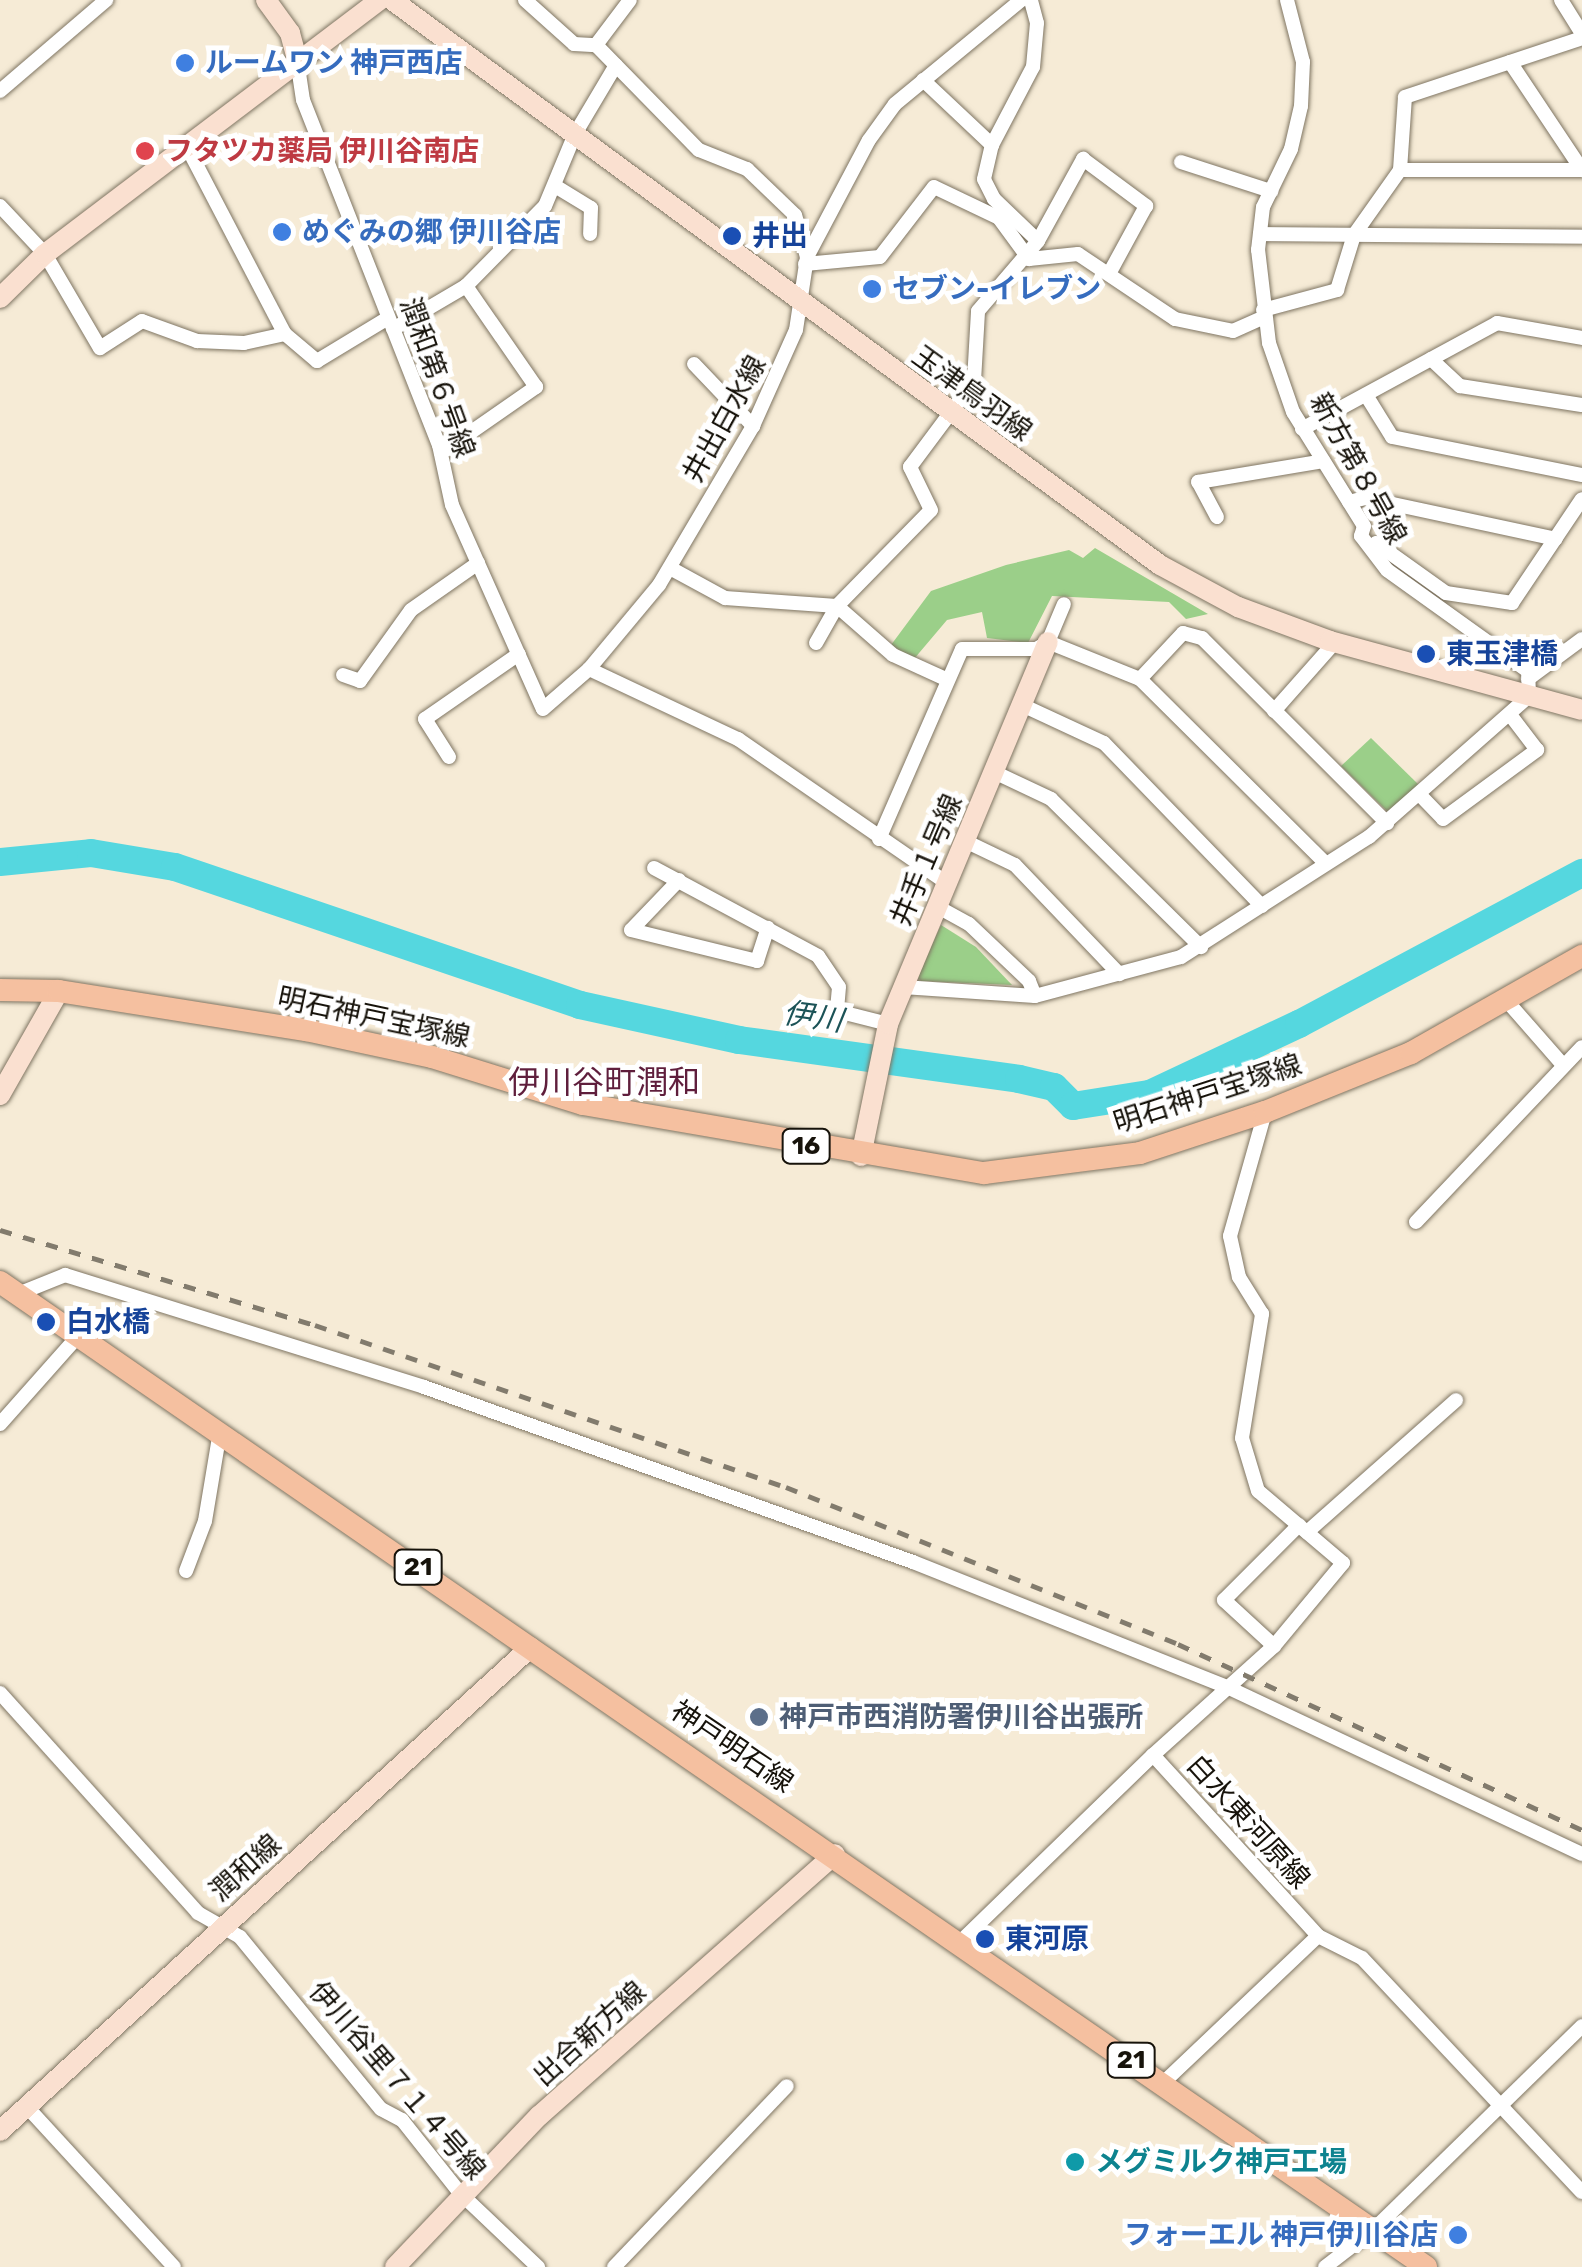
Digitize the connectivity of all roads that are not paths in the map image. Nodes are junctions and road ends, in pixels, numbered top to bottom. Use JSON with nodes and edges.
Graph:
{"nodes":[{"id":1,"x":106,"y":0,"type":"edge"},
{"id":2,"x":266,"y":0,"type":"edge"},
{"id":3,"x":380,"y":0,"type":"edge"},
{"id":4,"x":392,"y":0,"type":"edge"},
{"id":5,"x":525,"y":0,"type":"edge"},
{"id":6,"x":630,"y":0,"type":"edge"},
{"id":7,"x":1021,"y":0,"type":"edge"},
{"id":8,"x":1031,"y":0,"type":"edge"},
{"id":9,"x":1286,"y":0,"type":"edge"},
{"id":10,"x":1561,"y":0,"type":"edge"},
{"id":11,"x":1582,"y":36,"type":"edge"},
{"id":12,"x":596,"y":45,"type":"junction"},
{"id":13,"x":297,"y":60,"type":"junction"},
{"id":14,"x":1510,"y":62,"type":"junction"},
{"id":15,"x":616,"y":65,"type":"junction"},
{"id":16,"x":923,"y":80,"type":"junction"},
{"id":17,"x":0,"y":91,"type":"edge"},
{"id":18,"x":575,"y":134,"type":"junction"},
{"id":19,"x":992,"y":144,"type":"junction"},
{"id":20,"x":186,"y":146,"type":"junction"},
{"id":21,"x":1181,"y":162,"type":"dead end"},
{"id":22,"x":1400,"y":170,"type":"junction"},
{"id":23,"x":1581,"y":170,"type":"edge"},
{"id":24,"x":555,"y":186,"type":"junction"},
{"id":25,"x":1271,"y":191,"type":"junction"},
{"id":26,"x":0,"y":206,"type":"edge"},
{"id":27,"x":998,"y":210,"type":"junction"},
{"id":28,"x":590,"y":234,"type":"dead end"},
{"id":29,"x":1260,"y":234,"type":"junction"},
{"id":30,"x":1354,"y":235,"type":"junction"},
{"id":31,"x":1582,"y":237,"type":"edge"},
{"id":32,"x":1038,"y":241,"type":"junction"},
{"id":33,"x":46,"y":254,"type":"junction"},
{"id":34,"x":1028,"y":259,"type":"junction"},
{"id":35,"x":806,"y":261,"type":"junction"},
{"id":36,"x":1110,"y":272,"type":"junction"},
{"id":37,"x":466,"y":286,"type":"junction"},
{"id":38,"x":0,"y":298,"type":"edge"},
{"id":39,"x":799,"y":300,"type":"junction"},
{"id":40,"x":1263,"y":314,"type":"junction"},
{"id":41,"x":390,"y":323,"type":"junction"},
{"id":42,"x":285,"y":334,"type":"junction"},
{"id":43,"x":1582,"y":338,"type":"edge"},
{"id":44,"x":1431,"y":359,"type":"junction"},
{"id":45,"x":694,"y":364,"type":"dead end"},
{"id":46,"x":1366,"y":395,"type":"junction"},
{"id":47,"x":1582,"y":405,"type":"edge"},
{"id":48,"x":950,"y":413,"type":"junction"},
{"id":49,"x":752,"y":426,"type":"junction"},
{"id":50,"x":1302,"y":428,"type":"junction"},
{"id":51,"x":441,"y":453,"type":"junction"},
{"id":52,"x":1323,"y":461,"type":"junction"},
{"id":53,"x":1582,"y":474,"type":"edge"},
{"id":54,"x":1582,"y":500,"type":"edge"},
{"id":55,"x":1349,"y":502,"type":"junction"},
{"id":56,"x":1218,"y":517,"type":"dead end"},
{"id":57,"x":1364,"y":526,"type":"junction"},
{"id":58,"x":1556,"y":539,"type":"junction"},
{"id":59,"x":478,"y":563,"type":"junction"},
{"id":60,"x":670,"y":568,"type":"junction"},
{"id":61,"x":1064,"y":604,"type":"dead end"},
{"id":62,"x":837,"y":606,"type":"junction"},
{"id":63,"x":1582,"y":640,"type":"edge"},
{"id":64,"x":1048,"y":642,"type":"junction"},
{"id":65,"x":1335,"y":642,"type":"junction"},
{"id":66,"x":816,"y":643,"type":"dead end"},
{"id":67,"x":518,"y":654,"type":"junction"},
{"id":68,"x":589,"y":669,"type":"junction"},
{"id":69,"x":343,"y":674,"type":"dead end"},
{"id":70,"x":1140,"y":679,"type":"junction"},
{"id":71,"x":948,"y":680,"type":"junction"},
{"id":72,"x":1528,"y":688,"type":"junction"},
{"id":73,"x":1022,"y":705,"type":"junction"},
{"id":74,"x":543,"y":709,"type":"joint"},
{"id":75,"x":1582,"y":710,"type":"edge"},
{"id":76,"x":1274,"y":711,"type":"junction"},
{"id":77,"x":1511,"y":716,"type":"junction"},
{"id":78,"x":449,"y":757,"type":"dead end"},
{"id":79,"x":994,"y":772,"type":"junction"},
{"id":80,"x":1420,"y":795,"type":"junction"},
{"id":81,"x":1387,"y":823,"type":"junction"},
{"id":82,"x":879,"y":839,"type":"junction"},
{"id":83,"x":965,"y":841,"type":"junction"},
{"id":84,"x":1326,"y":864,"type":"junction"},
{"id":85,"x":654,"y":868,"type":"dead end"},
{"id":86,"x":680,"y":880,"type":"junction"},
{"id":87,"x":948,"y":884,"type":"junction"},
{"id":88,"x":1262,"y":906,"type":"junction"},
{"id":89,"x":938,"y":907,"type":"junction"},
{"id":90,"x":768,"y":928,"type":"junction"},
{"id":91,"x":1201,"y":946,"type":"junction"},
{"id":92,"x":1582,"y":956,"type":"edge"},
{"id":93,"x":1118,"y":974,"type":"junction"},
{"id":94,"x":903,"y":987,"type":"junction"},
{"id":95,"x":0,"y":990,"type":"edge"},
{"id":96,"x":60,"y":990,"type":"junction"},
{"id":97,"x":1035,"y":996,"type":"junction"},
{"id":98,"x":1506,"y":1000,"type":"junction"},
{"id":99,"x":888,"y":1024,"type":"junction"},
{"id":100,"x":1582,"y":1047,"type":"edge"},
{"id":101,"x":1563,"y":1065,"type":"junction"},
{"id":102,"x":0,"y":1094,"type":"edge"},
{"id":103,"x":1265,"y":1112,"type":"junction"},
{"id":104,"x":861,"y":1150,"type":"junction"},
{"id":105,"x":1416,"y":1222,"type":"dead end"},
{"id":106,"x":9,"y":1288,"type":"edge"},
{"id":107,"x":79,"y":1336,"type":"junction"},
{"id":108,"x":1456,"y":1400,"type":"dead end"},
{"id":109,"x":0,"y":1424,"type":"edge"},
{"id":110,"x":220,"y":1431,"type":"junction"},
{"id":111,"x":1303,"y":1529,"type":"junction"},
{"id":112,"x":186,"y":1571,"type":"dead end"},
{"id":113,"x":531,"y":1646,"type":"junction"},
{"id":114,"x":1274,"y":1646,"type":"junction"},
{"id":115,"x":1229,"y":1688,"type":"junction"},
{"id":116,"x":0,"y":1693,"type":"edge"},
{"id":117,"x":1153,"y":1755,"type":"junction"},
{"id":118,"x":835,"y":1854,"type":"junction"},
{"id":119,"x":1582,"y":1854,"type":"edge"},
{"id":120,"x":221,"y":1928,"type":"junction"},
{"id":121,"x":1318,"y":1936,"type":"junction"},
{"id":122,"x":959,"y":1942,"type":"junction"},
{"id":123,"x":1582,"y":2026,"type":"edge"},
{"id":124,"x":1164,"y":2082,"type":"junction"},
{"id":125,"x":787,"y":2086,"type":"dead end"},
{"id":126,"x":1503,"y":2102,"type":"junction"},
{"id":127,"x":28,"y":2107,"type":"junction"},
{"id":128,"x":0,"y":2131,"type":"edge"},
{"id":129,"x":1582,"y":2192,"type":"edge"},
{"id":130,"x":460,"y":2194,"type":"junction"},
{"id":131,"x":1373,"y":2230,"type":"junction"},
{"id":132,"x":174,"y":2267,"type":"edge"},
{"id":133,"x":395,"y":2267,"type":"edge"},
{"id":134,"x":538,"y":2267,"type":"edge"},
{"id":135,"x":614,"y":2267,"type":"edge"},
{"id":136,"x":1325,"y":2267,"type":"edge"},
{"id":137,"x":1426,"y":2267,"type":"edge"}],
"edges":[{"from":1,"to":17,"type":"street"},
{"from":2,"to":13,"type":"street"},
{"from":3,"to":13,"type":"street"},
{"from":4,"to":18,"type":"street","name":"玉津鳥羽線"},
{"from":5,"to":12,"type":"street"},
{"from":6,"to":12,"type":"street"},
{"from":7,"to":16,"type":"street","name":"井出白水線"},
{"from":8,"to":19,"type":"street"},
{"from":9,"to":25,"type":"street","name":"新方第８号線"},
{"from":10,"to":11,"type":"street"},
{"from":11,"to":14,"type":"street"},
{"from":12,"to":15,"type":"street"},
{"from":13,"to":20,"type":"street"},
{"from":13,"to":41,"type":"street","name":"潤和第６号線"},
{"from":14,"to":22,"type":"street"},
{"from":14,"to":23,"type":"street"},
{"from":15,"to":18,"type":"street"},
{"from":15,"to":35,"type":"street"},
{"from":16,"to":19,"type":"street"},
{"from":16,"to":35,"type":"street","name":"井出白水線"},
{"from":18,"to":24,"type":"street"},
{"from":18,"to":39,"type":"street","name":"玉津鳥羽線"},
{"from":19,"to":27,"type":"street"},
{"from":20,"to":33,"type":"street"},
{"from":20,"to":42,"type":"street"},
{"from":21,"to":25,"type":"street"},
{"from":22,"to":23,"type":"street"},
{"from":22,"to":30,"type":"street"},
{"from":24,"to":28,"type":"street"},
{"from":24,"to":37,"type":"street"},
{"from":25,"to":29,"type":"street","name":"新方第８号線"},
{"from":26,"to":33,"type":"street"},
{"from":27,"to":32,"type":"street"},
{"from":27,"to":34,"type":"street"},
{"from":27,"to":35,"type":"street"},
{"from":29,"to":30,"type":"street"},
{"from":29,"to":40,"type":"street","name":"新方第８号線"},
{"from":30,"to":31,"type":"street"},
{"from":30,"to":40,"type":"street"},
{"from":32,"to":34,"type":"street"},
{"from":32,"to":36,"type":"street"},
{"from":33,"to":38,"type":"street"},
{"from":33,"to":42,"type":"street"},
{"from":34,"to":36,"type":"street"},
{"from":34,"to":48,"type":"street"},
{"from":35,"to":39,"type":"street","name":"井出白水線"},
{"from":36,"to":40,"type":"street"},
{"from":37,"to":41,"type":"street"},
{"from":37,"to":51,"type":"street"},
{"from":39,"to":48,"type":"street","name":"玉津鳥羽線"},
{"from":39,"to":49,"type":"street","name":"井出白水線"},
{"from":40,"to":50,"type":"street","name":"新方第８号線"},
{"from":41,"to":42,"type":"street"},
{"from":41,"to":51,"type":"street","name":"潤和第６号線"},
{"from":43,"to":44,"type":"street"},
{"from":44,"to":46,"type":"street"},
{"from":44,"to":47,"type":"street"},
{"from":45,"to":49,"type":"street"},
{"from":46,"to":50,"type":"street"},
{"from":46,"to":53,"type":"street"},
{"from":48,"to":62,"type":"street"},
{"from":48,"to":65,"type":"street","name":"玉津鳥羽線"},
{"from":49,"to":60,"type":"street","name":"井出白水線"},
{"from":50,"to":52,"type":"street","name":"新方第８号線"},
{"from":51,"to":59,"type":"street","name":"潤和第６号線"},
{"from":52,"to":55,"type":"street","name":"新方第８号線"},
{"from":52,"to":56,"type":"street"},
{"from":54,"to":58,"type":"street"},
{"from":55,"to":57,"type":"street","name":"新方第８号線"},
{"from":55,"to":58,"type":"street"},
{"from":57,"to":58,"type":"street"},
{"from":57,"to":72,"type":"street","name":"新方第８号線"},
{"from":59,"to":67,"type":"street","name":"潤和第６号線"},
{"from":59,"to":69,"type":"street"},
{"from":60,"to":62,"type":"street"},
{"from":60,"to":68,"type":"street","name":"井出白水線"},
{"from":61,"to":64,"type":"street","name":"井手１号線"},
{"from":62,"to":66,"type":"street"},
{"from":62,"to":71,"type":"street"},
{"from":63,"to":72,"type":"street"},
{"from":64,"to":70,"type":"street"},
{"from":64,"to":71,"type":"street"},
{"from":64,"to":73,"type":"street","name":"井手１号線"},
{"from":65,"to":72,"type":"street","name":"玉津鳥羽線"},
{"from":65,"to":76,"type":"street"},
{"from":67,"to":74,"type":"street","name":"潤和第６号線"},
{"from":67,"to":78,"type":"street"},
{"from":68,"to":74,"type":"street","name":"井出白水線"},
{"from":68,"to":82,"type":"street"},
{"from":70,"to":76,"type":"street"},
{"from":70,"to":84,"type":"street"},
{"from":71,"to":82,"type":"street"},
{"from":72,"to":75,"type":"street","name":"玉津鳥羽線"},
{"from":72,"to":77,"type":"street"},
{"from":73,"to":79,"type":"street","name":"井手１号線"},
{"from":73,"to":88,"type":"street"},
{"from":76,"to":81,"type":"street"},
{"from":77,"to":80,"type":"street"},
{"from":77,"to":80,"type":"street"},
{"from":79,"to":83,"type":"street","name":"井手１号線"},
{"from":79,"to":91,"type":"street"},
{"from":80,"to":81,"type":"street"},
{"from":81,"to":84,"type":"street"},
{"from":82,"to":87,"type":"street"},
{"from":83,"to":87,"type":"street","name":"井手１号線"},
{"from":83,"to":93,"type":"street"},
{"from":84,"to":88,"type":"street"},
{"from":85,"to":86,"type":"street"},
{"from":86,"to":90,"type":"street"},
{"from":86,"to":90,"type":"street"},
{"from":87,"to":89,"type":"street","name":"井手１号線"},
{"from":88,"to":91,"type":"street"},
{"from":89,"to":94,"type":"street","name":"井手１号線"},
{"from":89,"to":97,"type":"street"},
{"from":90,"to":99,"type":"street"},
{"from":91,"to":93,"type":"street"},
{"from":92,"to":98,"type":"main road","name":"明石神戸宝塚線","number":"16"},
{"from":93,"to":97,"type":"street"},
{"from":94,"to":97,"type":"street"},
{"from":94,"to":99,"type":"street","name":"井手１号線"},
{"from":95,"to":96,"type":"main road","name":"明石神戸宝塚線","number":"16"},
{"from":96,"to":102,"type":"street"},
{"from":96,"to":104,"type":"main road","name":"明石神戸宝塚線","number":"16"},
{"from":98,"to":101,"type":"street"},
{"from":98,"to":103,"type":"main road","name":"明石神戸宝塚線","number":"16"},
{"from":99,"to":104,"type":"street","name":"井手１号線"},
{"from":100,"to":101,"type":"street"},
{"from":101,"to":105,"type":"street"},
{"from":103,"to":104,"type":"main road","name":"明石神戸宝塚線","number":"16"},
{"from":103,"to":111,"type":"street"},
{"from":106,"to":107,"type":"main road","name":"神戸明石線","number":"21"},
{"from":106,"to":115,"type":"street"},
{"from":107,"to":109,"type":"street"},
{"from":107,"to":110,"type":"main road","name":"神戸明石線","number":"21"},
{"from":108,"to":111,"type":"street"},
{"from":110,"to":112,"type":"street"},
{"from":110,"to":113,"type":"main road","name":"神戸明石線","number":"21"},
{"from":111,"to":114,"type":"street"},
{"from":111,"to":114,"type":"street"},
{"from":113,"to":118,"type":"main road","name":"神戸明石線","number":"21"},
{"from":113,"to":120,"type":"street","name":"潤和線"},
{"from":114,"to":115,"type":"street"},
{"from":115,"to":117,"type":"street"},
{"from":115,"to":119,"type":"street"},
{"from":116,"to":120,"type":"street","name":"伊川谷里７１４号線"},
{"from":117,"to":121,"type":"street","name":"白水東河原線"},
{"from":117,"to":122,"type":"street","name":"白水東河原線"},
{"from":118,"to":122,"type":"main road","name":"神戸明石線","number":"21"},
{"from":118,"to":130,"type":"street","name":"出合新方線"},
{"from":120,"to":127,"type":"street","name":"潤和線"},
{"from":120,"to":130,"type":"street","name":"伊川谷里７１４号線"},
{"from":121,"to":124,"type":"street"},
{"from":121,"to":126,"type":"street","name":"白水東河原線"},
{"from":122,"to":124,"type":"main road","name":"神戸明石線","number":"21"},
{"from":123,"to":126,"type":"street"},
{"from":124,"to":131,"type":"main road","name":"神戸明石線","number":"21"},
{"from":125,"to":135,"type":"street"},
{"from":126,"to":129,"type":"street","name":"白水東河原線"},
{"from":126,"to":131,"type":"street"},
{"from":127,"to":128,"type":"street","name":"潤和線"},
{"from":127,"to":132,"type":"street"},
{"from":130,"to":133,"type":"street","name":"出合新方線"},
{"from":130,"to":134,"type":"street","name":"伊川谷里７１４号線"},
{"from":131,"to":136,"type":"street"},
{"from":131,"to":137,"type":"main road","name":"神戸明石線","number":"21"}]}
